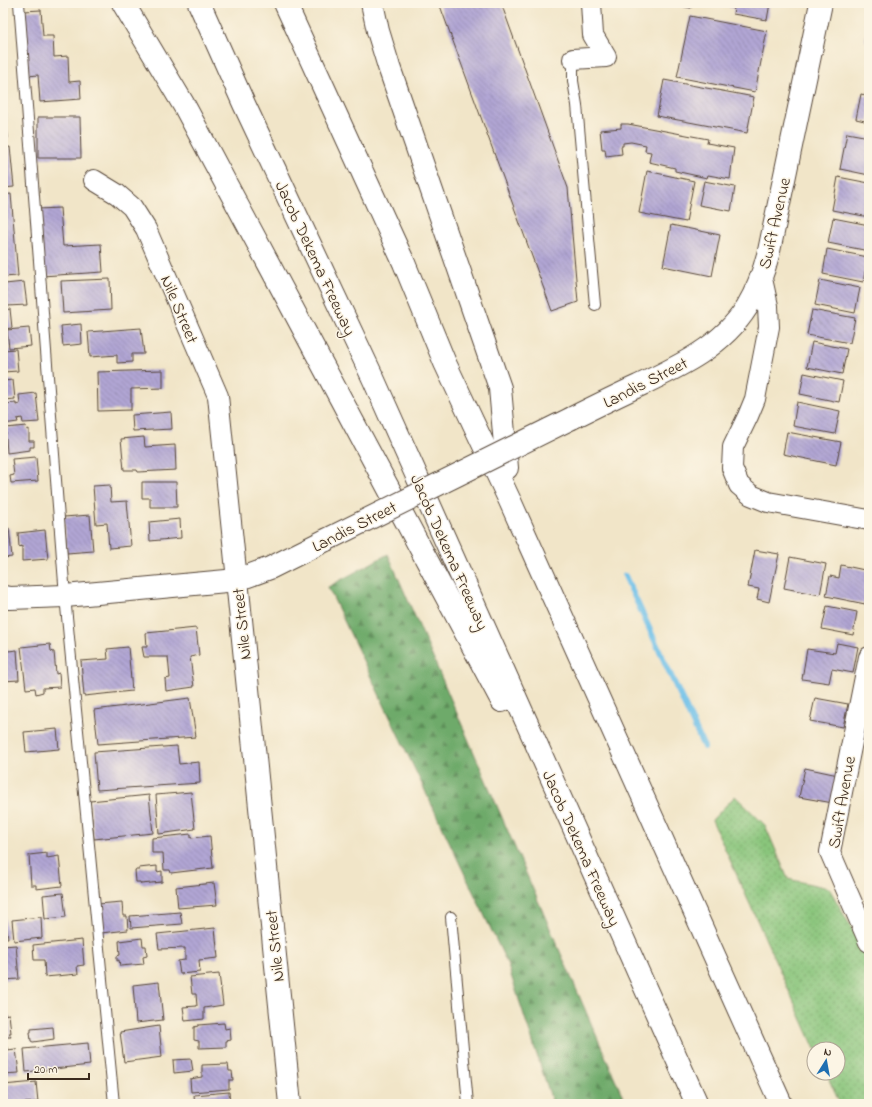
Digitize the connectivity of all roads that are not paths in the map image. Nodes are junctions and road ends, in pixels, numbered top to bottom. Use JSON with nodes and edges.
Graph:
{"nodes":[{"id":1,"x":19,"y":3,"type":"edge"},
{"id":2,"x":123,"y":3,"type":"edge"},
{"id":3,"x":199,"y":3,"type":"edge"},
{"id":4,"x":285,"y":3,"type":"edge"},
{"id":5,"x":372,"y":3,"type":"edge"},
{"id":6,"x":591,"y":3,"type":"edge"},
{"id":7,"x":821,"y":3,"type":"edge"},
{"id":8,"x":573,"y":59,"type":"joint"},
{"id":9,"x":94,"y":180,"type":"dead end"},
{"id":10,"x":762,"y":279,"type":"junction"},
{"id":11,"x":595,"y":305,"type":"dead end"},
{"id":12,"x":510,"y":501,"type":"junction"},
{"id":13,"x":869,"y":520,"type":"edge"},
{"id":14,"x":237,"y":580,"type":"junction"},
{"id":15,"x":3,"y":596,"type":"edge"},
{"id":16,"x":65,"y":596,"type":"junction"},
{"id":17,"x":869,"y":657,"type":"edge"},
{"id":18,"x":584,"y":854,"type":"junction"},
{"id":19,"x":451,"y":917,"type":"dead end"},
{"id":20,"x":869,"y":942,"type":"edge"},
{"id":21,"x":114,"y":1104,"type":"edge"},
{"id":22,"x":290,"y":1104,"type":"edge"},
{"id":23,"x":468,"y":1104,"type":"edge"},
{"id":24,"x":697,"y":1104,"type":"edge"},
{"id":25,"x":781,"y":1104,"type":"edge"}],
"edges":[{"from":1,"to":16,"type":"lane"},
{"from":2,"to":18,"type":"main road"},
{"from":3,"to":18,"type":"main road","name":"Jacob Dekema Freeway"},
{"from":4,"to":12,"type":"main road"},
{"from":5,"to":12,"type":"main road"},
{"from":6,"to":8,"type":"street"},
{"from":7,"to":10,"type":"main road","name":"Swift Avenue"},
{"from":8,"to":11,"type":"lane"},
{"from":9,"to":14,"type":"street","name":"Nile Street"},
{"from":10,"to":13,"type":"street","name":"Swift Avenue"},
{"from":10,"to":14,"type":"main road","name":"Landis Street","bridge":true},
{"from":12,"to":25,"type":"main road"},
{"from":14,"to":16,"type":"main road","name":"Landis Street"},
{"from":14,"to":22,"type":"main road","name":"Nile Street"},
{"from":15,"to":16,"type":"main road","name":"Landis Street"},
{"from":16,"to":21,"type":"lane"},
{"from":17,"to":20,"type":"street","name":"Swift Avenue"},
{"from":18,"to":24,"type":"main road","name":"Jacob Dekema Freeway"},
{"from":19,"to":23,"type":"lane"}]}
